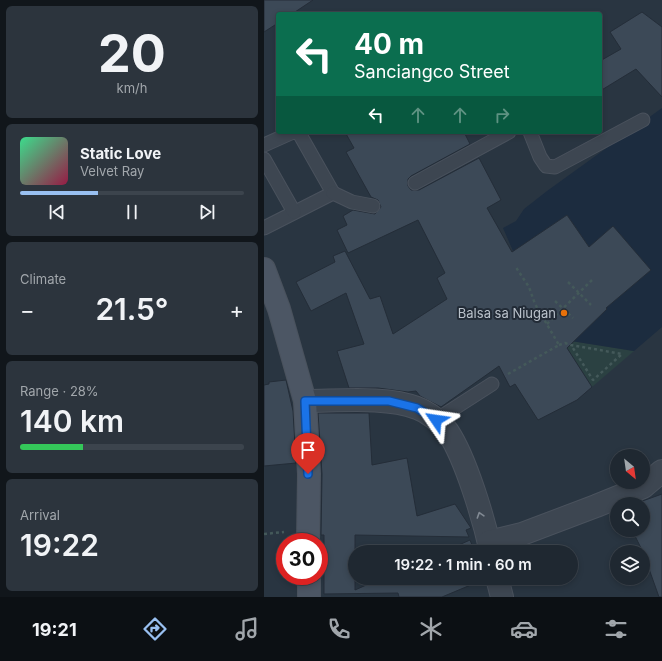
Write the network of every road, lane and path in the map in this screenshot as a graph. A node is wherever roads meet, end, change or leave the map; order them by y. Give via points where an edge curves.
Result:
1 (643, 120) dead end
2 (289, 134) edge
3 (300, 134) edge
4 (505, 134) edge
5 (531, 134) edge
6 (264, 145) edge
7 (264, 159) edge
8 (415, 183) dead end
9 (333, 193) junction
10 (373, 206) dead end
11 (294, 212) junction
12 (264, 228) edge
13 (518, 268) dead end
14 (264, 270) edge
15 (592, 280) dead end
16 (568, 282) dead end
17 (579, 293) junction
18 (555, 301) dead end
19 (591, 305) dead end
20 (563, 308) junction
21 (573, 318) dead end
22 (547, 324) junction
23 (559, 345) junction
24 (571, 345) junction
25 (492, 384) joint
26 (305, 401) junction
27 (436, 420) junction
28 (662, 471) edge
29 (308, 533) edge
30 (489, 545) edge
31 (495, 545) edge
32 (308, 585) edge
33 (499, 585) edge
34 (309, 597) edge
35 (502, 597) edge

1 - 5 lane via 556,167 546,166
2 - 6 lane
3 - 9 lane
4 - 8 lane
7 - 11 lane
9 - 10 lane via 352,202
9 - 11 lane
11 - 12 lane
13 - 22 path
14 - 26 main road via 279,309
15 - 17 path
16 - 17 path
17 - 19 path
17 - 20 path
18 - 20 path
20 - 21 path
20 - 22 path
22 - 23 path
23 - 24 path via 565,342
23 - 25 path
24 - 24 path via 615,353 622,354 593,380
25 - 27 lane
26 - 27 street via 389,401 417,408
26 - 29 main road
30 -> 27 street via 458,450 448,431
28 - 31 street via 643,487
32 - 34 main road
33 - 35 street

